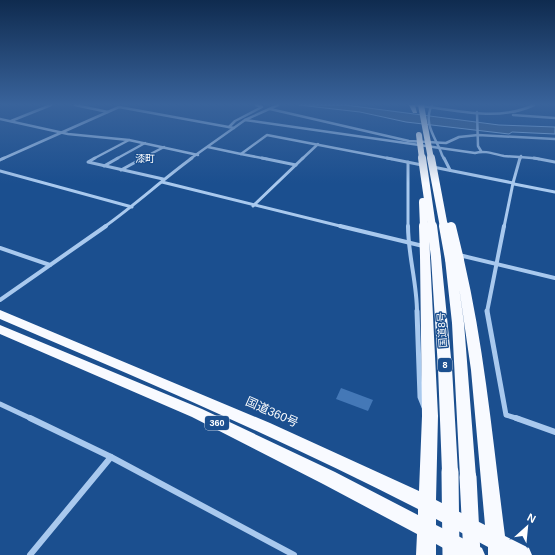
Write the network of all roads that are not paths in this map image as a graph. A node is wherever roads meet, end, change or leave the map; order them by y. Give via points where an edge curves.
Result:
1 (52, 131) edge
2 (66, 131) edge
3 (230, 131) edge
4 (321, 131) edge
5 (365, 131) edge
6 (421, 131) edge
7 (424, 131) edge
8 (432, 131) edge
9 (478, 131) edge
10 (61, 133) junction
11 (478, 134) junction
12 (555, 139) edge
13 (129, 140) junction
14 (145, 143) junction
15 (318, 144) junction
16 (164, 147) junction
17 (208, 147) junction
18 (481, 151) junction
19 (198, 154) junction
20 (241, 154) junction
21 (521, 156) junction
22 (0, 157) edge
23 (4, 158) junction
24 (0, 160) edge
25 (408, 162) junction
26 (555, 162) edge
27 (296, 165) junction
28 (104, 166) junction
29 (121, 170) junction
30 (450, 170) junction
31 (0, 171) edge
32 (162, 181) junction
33 (513, 183) junction
34 (555, 192) edge
35 (253, 206) junction
36 (132, 207) junction
37 (408, 243) junction
38 (0, 248) edge
39 (442, 256) junction
40 (497, 264) junction
41 (50, 265) junction
42 (555, 278) edge
43 (0, 300) edge
44 (0, 314) edge
45 (0, 329) edge
46 (0, 404) edge
47 (430, 424) junction
48 (555, 432) edge
49 (110, 457) junction
50 (427, 505) junction
51 (428, 530) junction
52 (497, 548) edge
53 (30, 555) edge
54 (294, 555) edge
55 (426, 555) edge
56 (451, 555) edge
57 (473, 555) edge
58 (522, 555) edge

1 - 10 street
2 - 10 street
3 - 17 street
4 - 18 street via 467,152
5 - 11 street via 409,141 446,143 459,137
6 - 39 highway, bridge via 428,191 423,200
7 - 39 highway, bridge via 438,191 450,223
8 - 30 street, bridge
9 - 11 street
10 - 13 street
10 - 23 street
11 - 12 street
11 - 18 street via 478,146
13 - 14 street
13 - 28 street via 88,162
14 - 16 street
14 - 28 street
15 - 20 street via 267,135
15 - 25 street
15 - 27 street
16 - 19 street
16 - 29 street
17 - 19 street
17 - 20 street
18 - 21 street
19 - 32 street
20 - 27 street
21 - 26 street
21 - 33 street
22 - 23 street
23 - 24 street
25 - 30 street
25 - 37 street
27 - 35 street
28 - 29 street
29 - 32 street
30 - 33 street
31 - 36 street
32 - 35 street
32 - 36 street
33 - 34 street
33 - 40 street
35 - 37 street
36 - 41 street
37 - 39 street
37 - 47 street via 417,297 420,397
38 - 41 street
39 - 40 street
39 - 47 highway via 429,349
39 - 52 highway via 465,286 481,391
39 - 56 highway, 国道8号 / 8, bridge
39 - 57 highway, 国道8号 / 8, bridge via 458,322
40 - 42 street
40 - 48 street via 487,311 506,415
41 - 43 street
44 - 50 highway, 国道360号 / 360 via 213,404
45 - 51 highway, 360 via 197,413
46 - 49 street
47 - 50 highway
49 - 53 street
49 - 54 street
50 - 51 highway
50 - 52 highway, 国道360号 / 360
51 - 55 highway
51 - 57 highway, 360
52 - 58 highway, 国道360号 / 360

